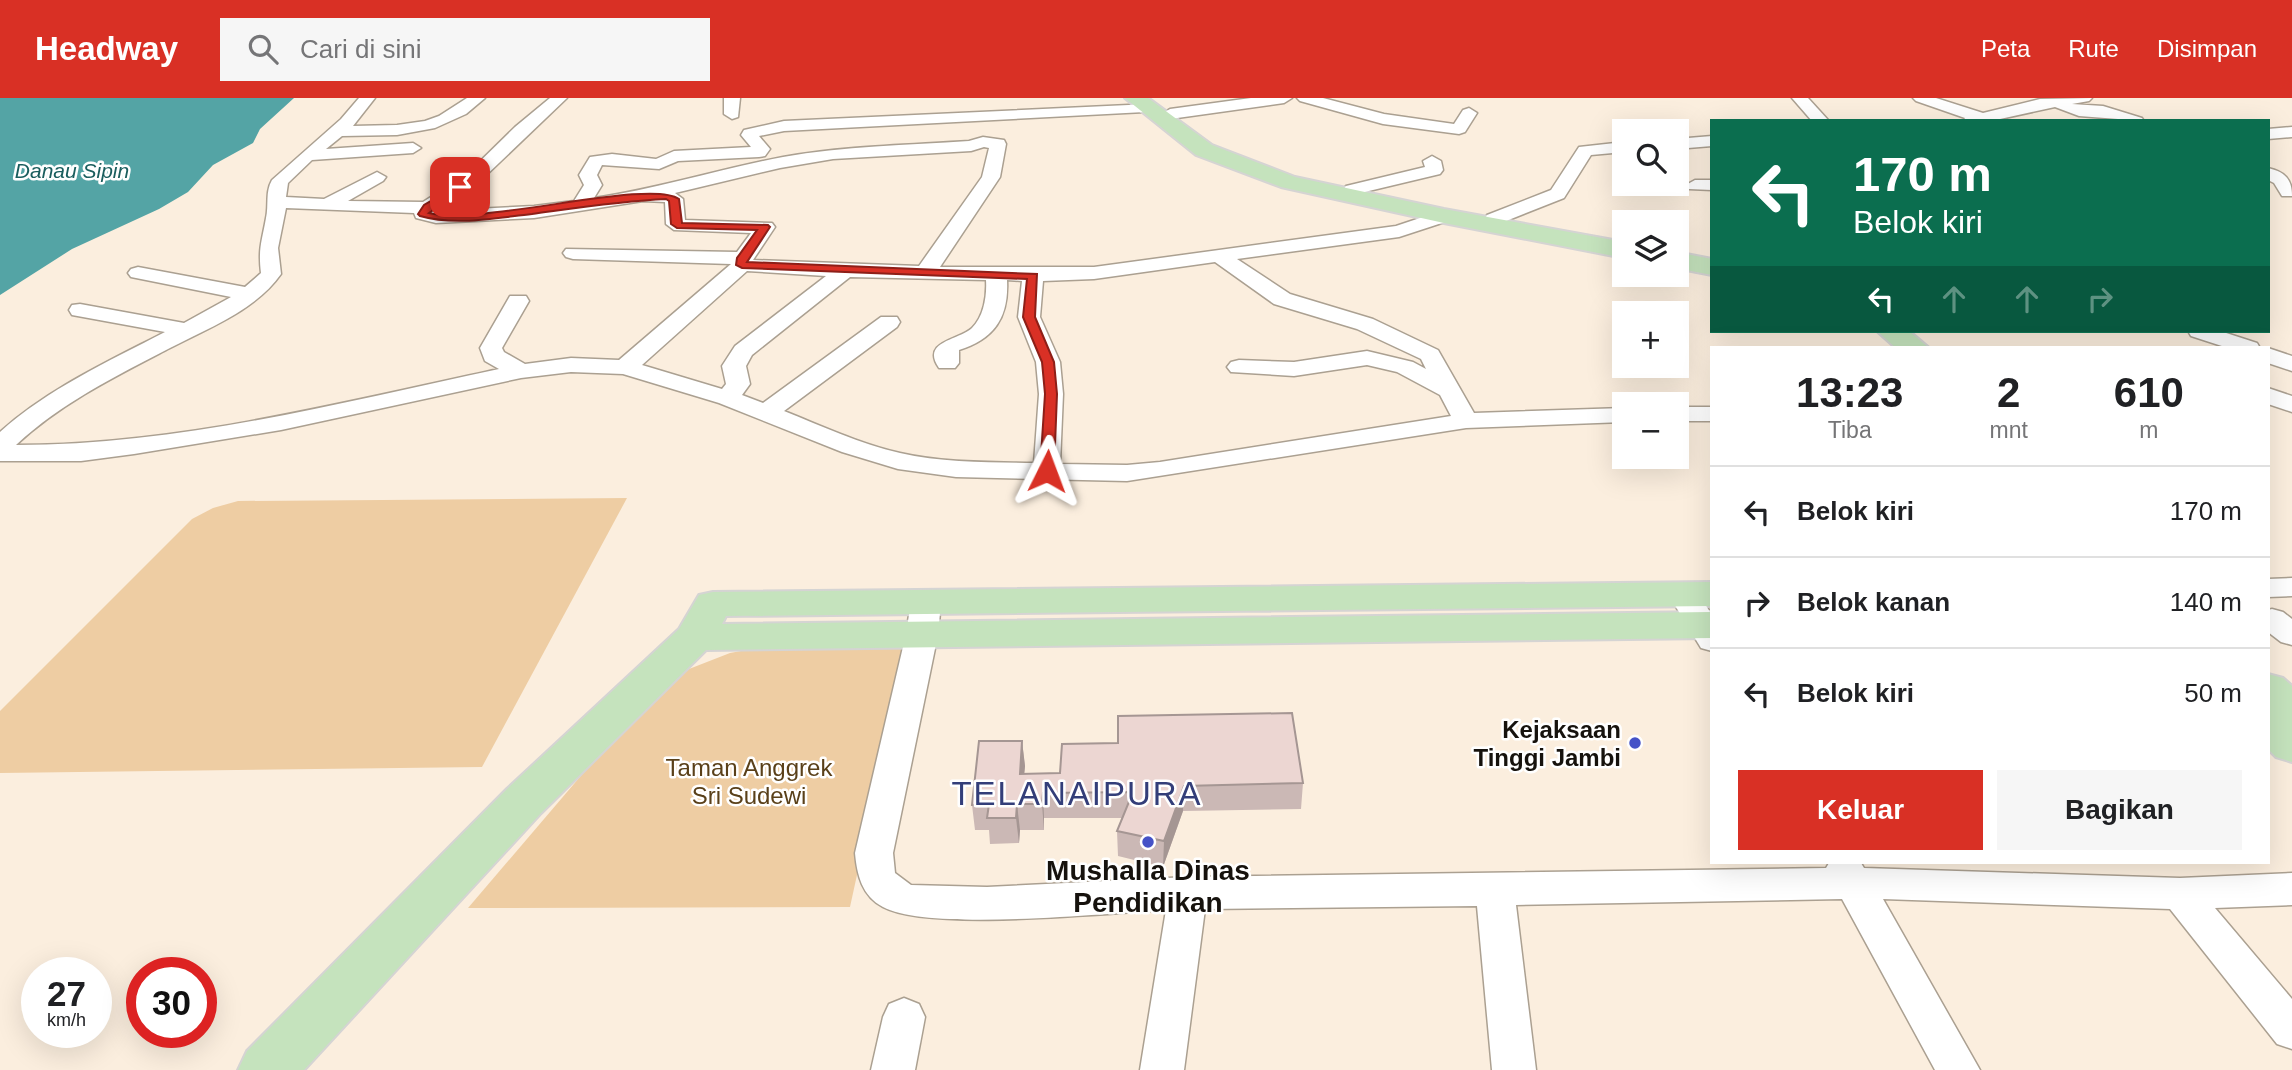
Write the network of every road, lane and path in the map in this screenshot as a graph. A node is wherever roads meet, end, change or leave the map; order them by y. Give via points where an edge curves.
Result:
1 (367, 98) edge
2 (477, 98) edge
3 (559, 98) edge
4 (1028, 98) edge
5 (1284, 98) edge
6 (1305, 98) edge
7 (1800, 98) edge
8 (1921, 98) edge
9 (2084, 98) edge
10 (2047, 100) edge
11 (1143, 101) edge
12 (990, 107) edge
13 (1469, 113) dead end
14 (1170, 114) junction
15 (1819, 119) edge
16 (1977, 119) edge
17 (2129, 119) edge
18 (1703, 123) dead end
19 (341, 131) junction
20 (2292, 132) edge
21 (2270, 134) edge
22 (1709, 141) edge
23 (983, 142) junction
24 (1689, 143) edge
25 (423, 147) dead end
26 (1612, 148) edge
27 (312, 155) junction
28 (1432, 161) dead end
29 (2270, 174) edge
30 (377, 177) dead end
31 (398, 178) dead end
32 (1352, 190) junction
33 (2288, 192) dead end
34 (633, 198) junction
35 (276, 202) junction
36 (327, 205) junction
37 (580, 206) junction
38 (356, 207) junction
39 (427, 207) junction
40 (1444, 216) junction
41 (1494, 219) junction
42 (1612, 241) edge
43 (1612, 248) edge
44 (573, 253) dead end
45 (1689, 255) edge
46 (1219, 256) junction
47 (1710, 259) edge
48 (742, 261) junction
49 (1689, 263) edge
50 (1710, 267) edge
51 (845, 271) junction
52 (138, 273) dead end
53 (925, 273) junction
54 (996, 275) junction
55 (1033, 276) junction
56 (250, 294) junction
57 (517, 301) dead end
58 (80, 310) dead end
59 (889, 322) dead end
60 (187, 330) junction
61 (1874, 333) edge
62 (1894, 333) edge
63 (2205, 333) edge
64 (1889, 346) edge
65 (1911, 346) edge
66 (2243, 346) edge
67 (2270, 356) edge
68 (947, 363) dead end
69 (2292, 365) edge
70 (625, 367) junction
71 (1239, 368) dead end
72 (521, 371) junction
73 (2270, 373) edge
74 (1452, 393) junction
75 (2270, 396) edge
76 (728, 398) junction
77 (2292, 405) edge
78 (766, 413) junction
79 (1689, 414) edge
80 (1710, 414) edge
81 (1612, 415) edge
82 (1466, 421) junction
83 (0, 446) edge
84 (0, 453) edge
85 (1047, 471) junction
86 (2292, 587) edge
87 (2270, 588) edge
88 (1704, 616) edge
89 (924, 618) junction
90 (2270, 690) edge
91 (2292, 712) edge
92 (2270, 724) edge
93 (2292, 747) edge
94 (1848, 873) edge
95 (2292, 889) edge
96 (1495, 891) junction
97 (1188, 893) junction
98 (2180, 894) junction
99 (904, 1017) dead end
100 (2292, 1030) edge
101 (267, 1070) edge
102 (893, 1070) edge
103 (1162, 1070) edge
104 (1514, 1070) edge
105 (1958, 1070) edge

1 - 19 street
2 - 19 street via 433,126
3 - 39 street via 473,178
4 - 12 street
5 - 14 street
6 - 13 street via 1443,129 1459,129
7 - 15 street
8 - 16 street
9 - 10 street
10 - 16 street
10 - 17 street via 2073,110 2103,111
11 - 12 street
11 - 14 main road
11 - 40 main road via 1204,150 1260,172
12 - 23 street
12 - 37 street via 750,133 762,149 759,152 674,156 662,163 645,164 596,161 588,175 593,185
14 - 32 main road via 1225,151
18 - 22 street
19 - 27 street
20 - 21 street
22 - 24 street
23 - 34 street via 813,156
23 - 53 street via 999,147 991,177
25 - 27 street
26 - 41 street via 1585,150 1558,194
27 - 35 street via 281,180
28 - 32 street via 1434,170
29 - 33 street via 2281,180
30 - 36 street
31 - 38 street via 386,191
32 - 41 main road
34 - 37 street
34 - 48 street via 671,197 676,224 681,226 765,227
35 - 36 street
35 - 56 street via 269,244 271,274
36 - 38 street
37 - 39 street via 471,217 428,217 423,214
38 - 39 street
40 - 43 main road
40 - 46 street via 1399,231
41 - 42 main road
44 - 48 street
45 - 47 main road
46 - 55 street via 1094,273
46 - 74 street via 1282,299 1365,324 1430,355
48 - 51 street
48 - 70 street
49 - 50 main road
51 - 53 street
51 - 76 street via 743,351 733,366 738,384
52 - 56 street
53 - 54 street
54 - 55 street
54 - 68 street via 991,315 971,340 948,347
55 - 85 street via 1029,317 1048,362 1051,394
56 - 60 street
57 - 72 street via 491,348 493,356
58 - 60 street
59 - 78 street
60 - 83 street via 76,388 20,426
61 - 64 main road
62 - 65 main road
63 - 66 street
67 - 69 street
69 - 73 street
70 - 72 street via 571,365
70 - 76 street
71 - 74 street via 1294,369 1367,358 1405,367
72 - 84 street via 295,420 134,446 81,453
74 - 82 street
75 - 77 street
76 - 78 street
78 - 85 street via 898,461
79 - 80 street
81 - 82 street
82 - 85 street via 1160,470
86 - 87 street
88 - 89 main road
89 - 97 street via 874,853 881,884 909,901 974,903
89 - 101 main road via 704,620
90 - 91 main road
92 - 93 main road
94 - 96 street
94 - 98 street
94 - 105 street
95 - 98 street
96 - 97 street
96 - 104 street
97 - 103 street
98 - 100 street
99 - 102 street

